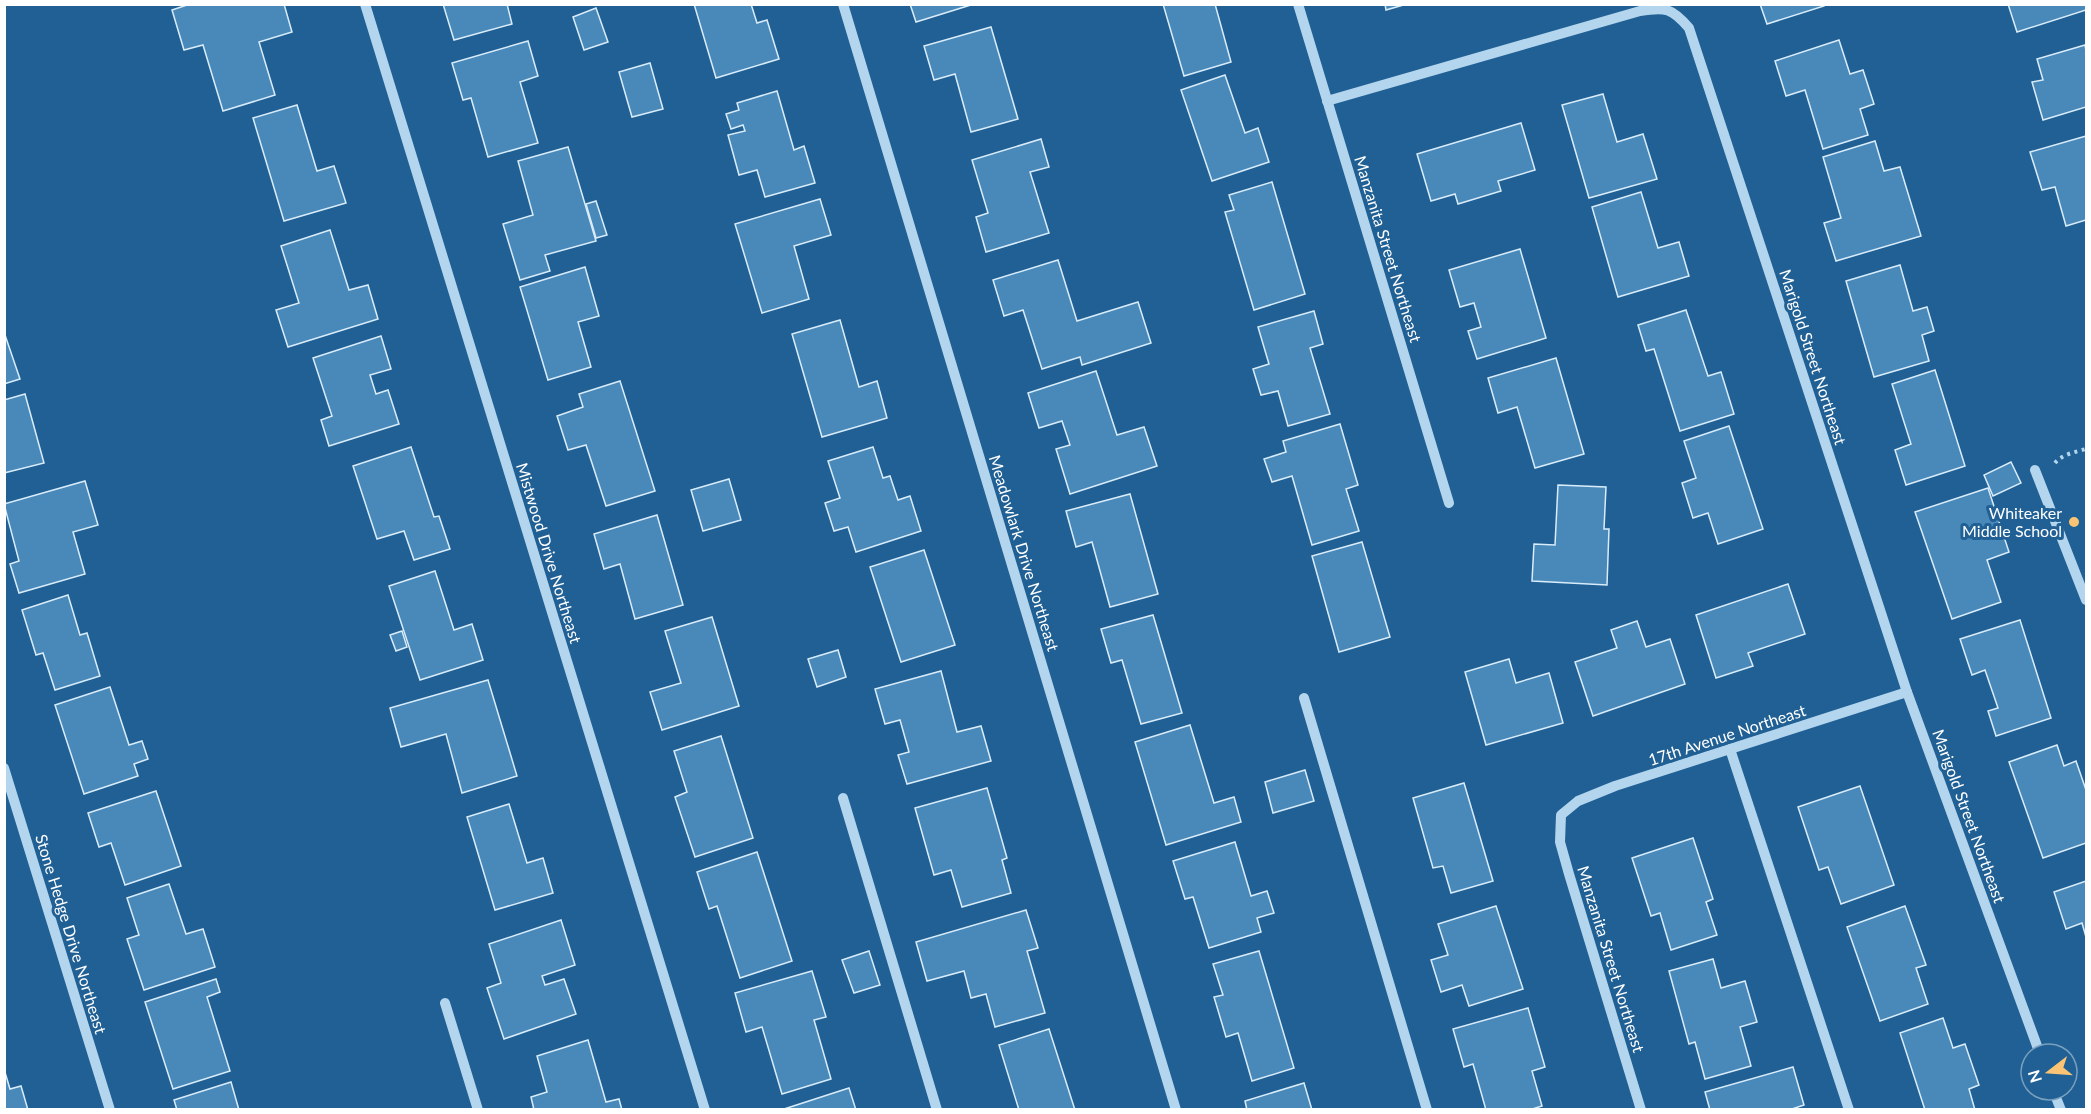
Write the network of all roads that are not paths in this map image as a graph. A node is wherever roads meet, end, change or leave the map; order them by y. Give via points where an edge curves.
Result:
1 (365, 4) edge
2 (843, 4) edge
3 (1298, 4) edge
4 (1327, 101) junction
5 (2036, 470) dead end
6 (1449, 503) dead end
7 (2086, 600) edge
8 (1907, 692) junction
9 (1304, 698) dead end
10 (1730, 749) junction
11 (4, 768) edge
12 (843, 798) dead end
13 (1561, 815) joint
14 (445, 1003) dead end
15 (2036, 1042) edge
16 (110, 1110) edge
17 (478, 1110) edge
18 (705, 1110) edge
19 (937, 1110) edge
20 (1176, 1110) edge
21 (1427, 1110) edge
22 (1641, 1110) edge
23 (1849, 1110) edge

1 - 18 street, Mistwood Drive Northeast
2 - 20 street, Meadowlark Drive Northeast
3 - 4 street, Manzanita Street Northeast
4 - 6 street, Manzanita Street Northeast
4 - 8 street, Marigold Street Northeast via 1640,11 1660,8 1677,13 1689,28 1696,47
5 - 7 street
8 - 10 street, 17th Avenue Northeast
8 - 15 street, Marigold Street Northeast
9 - 21 street
10 - 13 street, 17th Avenue Northeast via 1615,786 1578,801
10 - 23 street
11 - 16 street, Stone Hedge Drive Northeast
12 - 19 street
13 - 22 street, Manzanita Street Northeast via 1560,842
14 - 17 street

